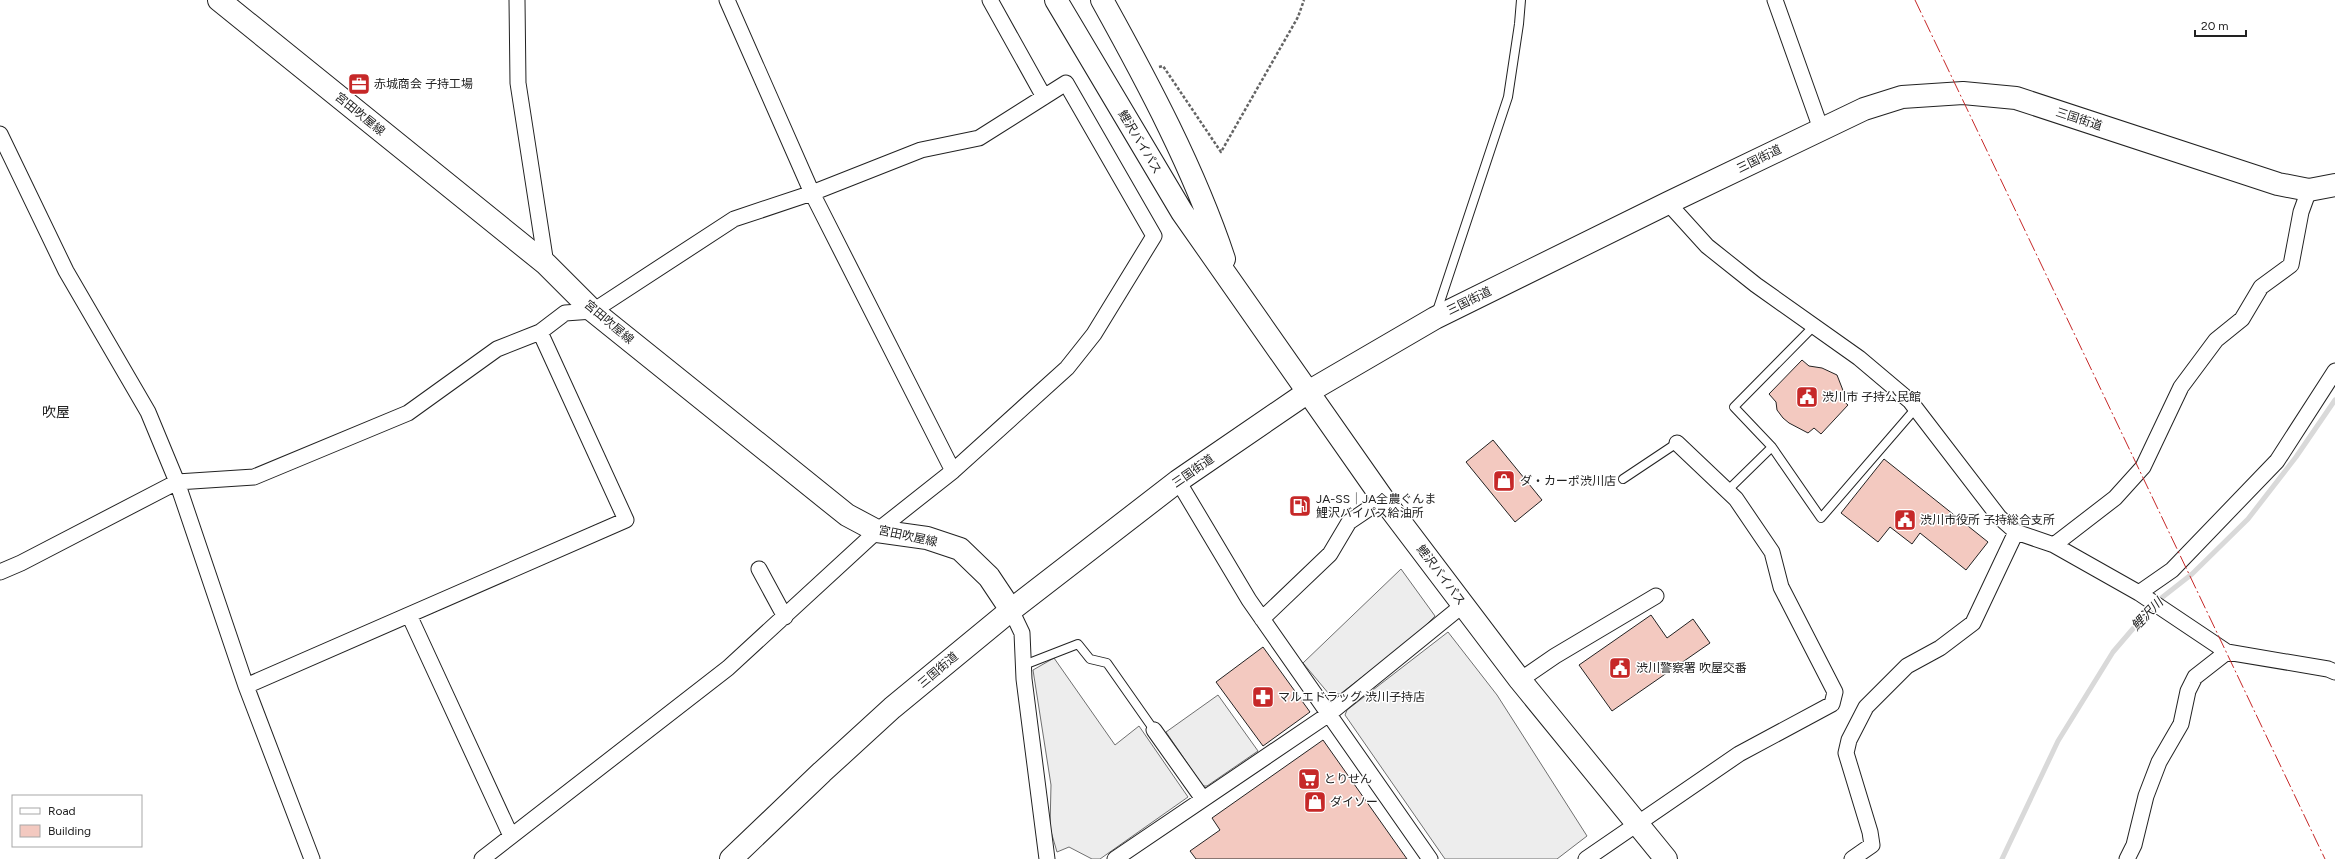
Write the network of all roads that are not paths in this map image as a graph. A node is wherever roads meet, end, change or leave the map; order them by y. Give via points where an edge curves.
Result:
1 (219, 0) edge
2 (517, 0) edge
3 (727, 0) edge
4 (990, 0) edge
5 (1056, 0) edge
6 (1102, 0) edge
7 (1520, 0) edge
8 (1775, 0) edge
9 (1044, 97) junction
10 (1821, 129) junction
11 (0, 134) edge
12 (2335, 185) edge
13 (2309, 190) junction
14 (812, 194) junction
15 (1668, 203) junction
16 (546, 264) junction
17 (1231, 279) junction
18 (593, 311) junction
19 (1434, 318) junction
20 (1814, 326) junction
21 (540, 332) junction
22 (2335, 371) edge
23 (1308, 392) junction
24 (1916, 408) junction
25 (1677, 443) joint
26 (1772, 447) junction
27 (953, 471) junction
28 (1623, 479) dead end
29 (1178, 481) junction
30 (177, 482) junction
31 (1727, 491) junction
32 (1384, 499) junction
33 (877, 531) junction
34 (2016, 532) junction
35 (2054, 545) junction
36 (759, 569) dead end
37 (0, 572) edge
38 (2142, 595) junction
39 (1656, 596) dead end
40 (1463, 604) junction
41 (1010, 610) junction
42 (409, 615) junction
43 (785, 617) junction
44 (1262, 619) junction
45 (2227, 652) junction
46 (1024, 665) junction
47 (2335, 672) edge
48 (1520, 680) junction
49 (246, 686) junction
50 (1329, 714) junction
51 (1154, 730) joint
52 (1203, 799) junction
53 (1636, 824) junction
54 (511, 836) junction
55 (312, 859) edge
56 (482, 859) edge
57 (732, 859) edge
58 (1047, 859) edge
59 (1115, 859) edge
60 (1430, 859) edge
61 (1586, 859) edge
62 (1666, 859) edge
63 (1852, 859) edge
64 (2127, 859) edge

1 - 16 main road, 宮田吹屋線
2 - 16 street via 518,83
3 - 14 street
4 - 9 street
5 - 17 main road, 鯉沢バイパス via 1182,212
6 - 17 main road, 鯉沢バイパス via 1140,70 1209,214
7 - 19 lane via 1508,97
8 - 10 street
9 - 14 street via 979,138 920,150
9 - 27 street via 1066,83 1154,236 1094,334 1067,368
10 - 13 main road, 三国街道 via 1864,109 1902,97 1963,93 2016,98 2265,180
10 - 15 main road, 三国街道
11 - 30 street via 66,271 148,412
12 - 13 main road, 三国街道
13 - 35 street via 2301,212 2291,265 2261,287 2242,319 2216,340 2181,387 2143,466 2115,498
14 - 18 street via 734,218
14 - 27 street
15 - 19 main road, 三国街道
15 - 20 street via 1707,246
16 - 18 main road, 宮田吹屋線
17 - 23 main road, 鯉沢バイパス
18 - 21 street via 565,313
18 - 33 main road, 宮田吹屋線 via 847,516
19 - 23 main road, 三国街道
20 - 24 street via 1859,358
20 - 26 lane via 1734,407
21 - 30 street via 497,349 408,413 254,477
21 - 42 street via 626,520
22 - 38 street via 2277,461 2172,570
23 - 29 main road, 三国街道
23 - 32 main road, 鯉沢バイパス
24 - 26 lane via 1821,518
24 - 34 street via 1999,517
25 - 28 lane
25 - 31 street
26 - 31 lane
27 - 33 street
29 - 41 main road, 三国街道
29 - 44 street
30 - 37 street
30 - 49 street
31 - 53 street via 1772,552 1781,587 1835,692 1832,704 1740,754
32 - 40 main road, 鯉沢バイパス
32 - 44 street via 1349,522 1330,554
33 - 41 main road, 宮田吹屋線 via 927,538 960,549 989,577
33 - 43 street
34 - 35 street
34 - 63 street via 1973,623 1940,648 1907,666 1866,706 1849,740 1846,753 1872,845
35 - 38 street
36 - 43 street
38 - 45 street
39 - 48 street via 1555,656
40 - 48 main road, 鯉沢バイパス
40 - 50 street
41 - 46 street via 1022,633
41 - 57 main road, 三国街道 via 892,708
42 - 49 street
42 - 54 street
43 - 54 street via 728,668
44 - 50 street
45 - 47 street
45 - 64 street via 2192,682 2181,724 2159,762 2146,796 2134,845
46 - 51 lane via 1078,644 1090,659 1107,663
46 - 58 street
48 - 53 main road, 鯉沢バイパス
49 - 55 street
50 - 52 street
50 - 60 street
51 - 52 street
52 - 59 street
53 - 61 street
53 - 62 main road, 鯉沢バイパス
54 - 56 street

